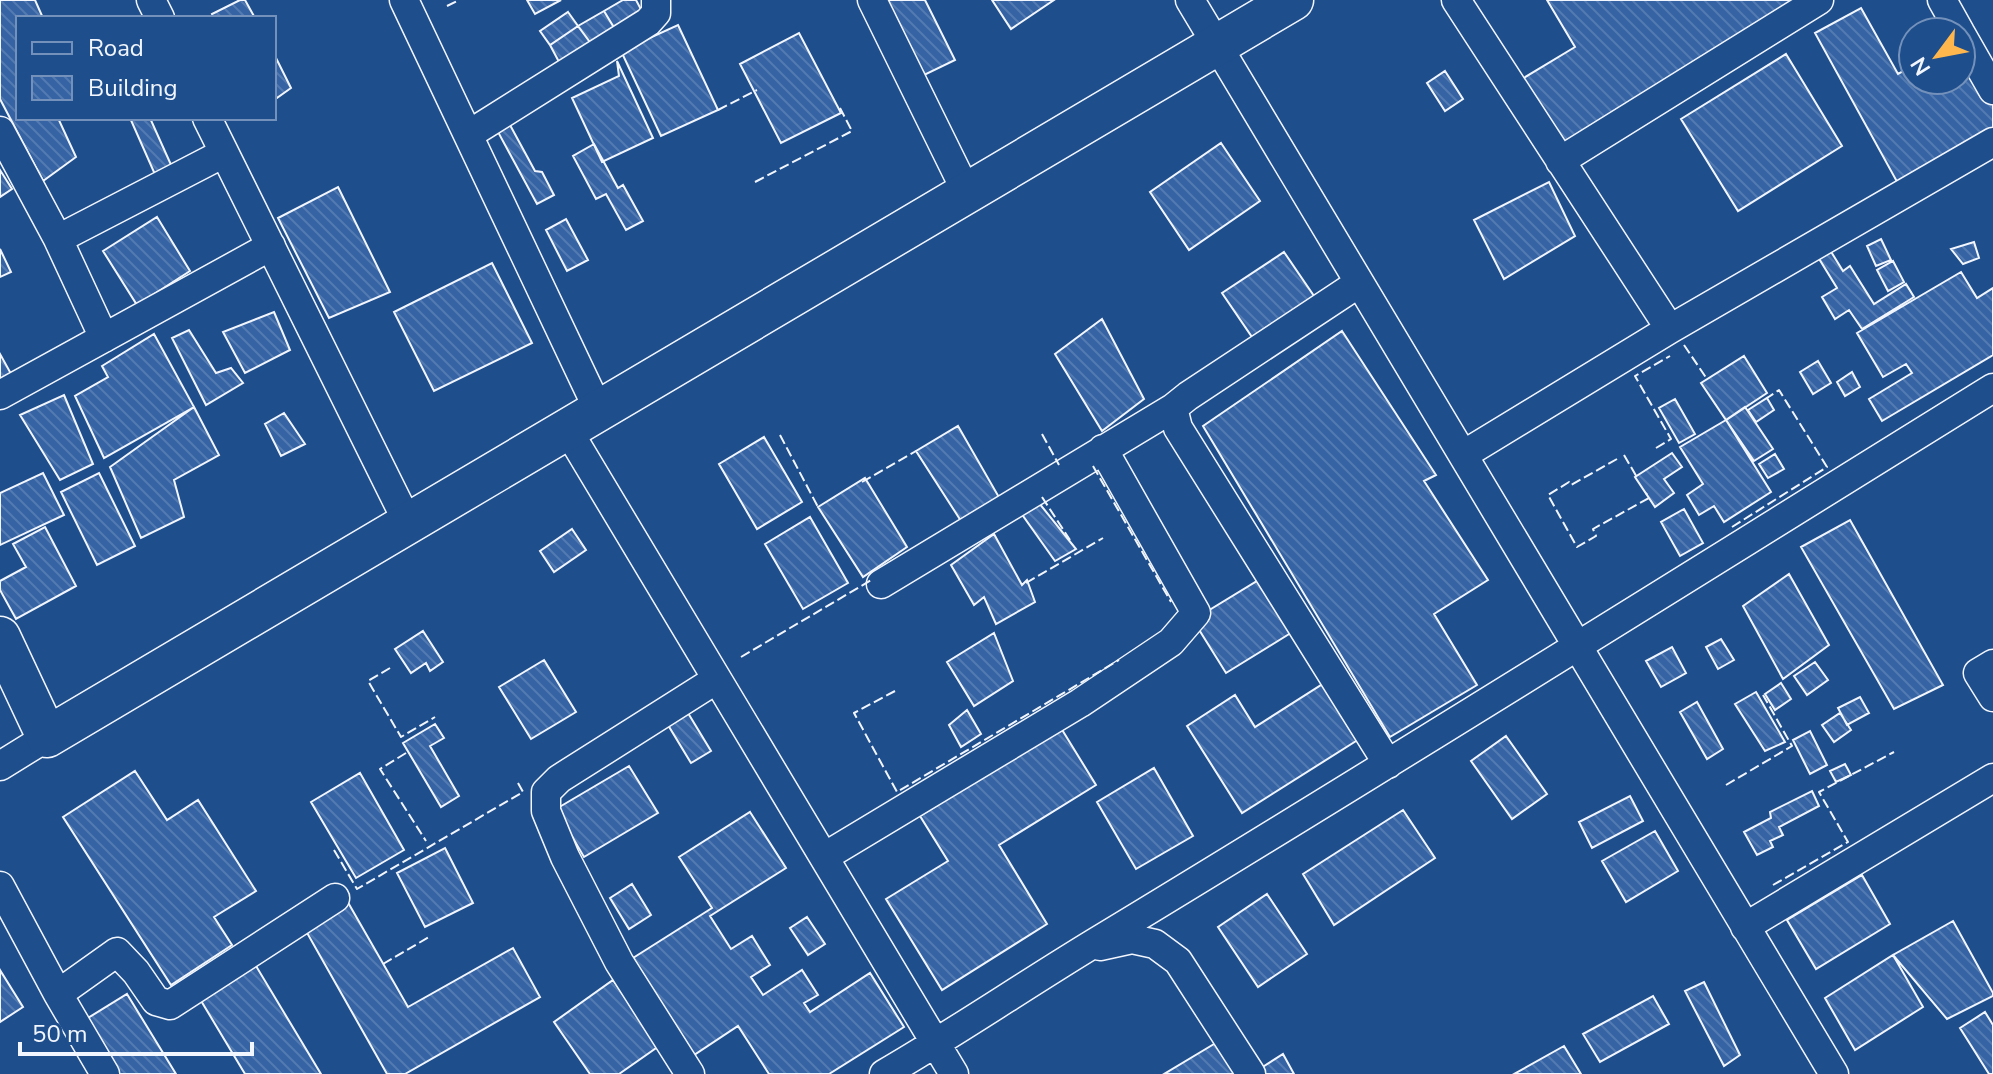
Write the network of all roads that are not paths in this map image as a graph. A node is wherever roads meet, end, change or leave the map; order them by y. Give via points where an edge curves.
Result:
1 (404, 0) edge
2 (656, 0) edge
3 (872, 0) edge
4 (1190, 0) edge
5 (1456, 0) edge
6 (1819, 0) edge
7 (1279, 5) edge
8 (1217, 45) junction
9 (1977, 62) edge
10 (1993, 90) edge
11 (208, 120) edge
12 (0, 131) edge
13 (468, 135) junction
14 (1993, 142) edge
15 (224, 153) junction
16 (1560, 161) junction
17 (967, 193) junction
18 (58, 239) junction
19 (271, 246) junction
20 (1359, 283) junction
21 (1670, 329) junction
22 (104, 338) junction
23 (1993, 388) edge
24 (0, 395) edge
25 (1173, 408) junction
26 (583, 420) junction
27 (1103, 449) junction
28 (1463, 455) junction
29 (408, 523) junction
30 (881, 584) dead end
31 (0, 637) edge
32 (1577, 646) junction
33 (1993, 664) edge
34 (717, 679) junction
35 (1993, 697) edge
36 (47, 737) junction
37 (1388, 764) junction
38 (0, 766) edge
39 (1993, 778) edge
40 (824, 857) junction
41 (0, 886) edge
42 (335, 898) dead end
43 (1745, 927) junction
44 (1083, 950) junction
45 (58, 994) junction
46 (935, 1044) junction
47 (105, 1074) edge
48 (690, 1074) edge
49 (884, 1074) edge
50 (954, 1074) edge
51 (1251, 1074) edge
52 (1834, 1074) edge

1 - 13 street
2 - 13 street via 656,13 648,22
3 - 17 street
4 - 8 street
5 - 16 street
6 - 16 street
7 - 8 street
8 - 17 street
8 - 20 street
9 - 10 street
11 - 15 street
12 - 18 street
13 - 26 street
14 - 21 street
15 - 18 street
15 - 19 street
16 - 21 street
17 - 26 street
18 - 22 street
19 - 22 street
19 - 29 street
20 - 25 street
20 - 28 street
21 - 28 street
22 - 24 street
23 - 32 street
25 - 27 street
25 - 37 street via 1178,428
26 - 29 street
26 - 34 street
27 - 30 street
27 - 40 street via 1196,613 1171,642 1080,703
28 - 32 street
29 - 36 street
31 - 36 street
32 - 37 street
32 - 43 street
33 - 35 street via 1978,673
34 - 40 street
34 - 48 street via 546,792 546,811 565,857 619,962
36 - 38 street
37 - 44 street
39 - 43 street
40 - 46 street
41 - 45 street
42 - 45 street via 170,1005 156,1001 117,952
43 - 52 street
44 - 46 street
44 - 51 street via 1132,939 1155,944 1178,961
45 - 47 street
46 - 49 street
46 - 50 street

